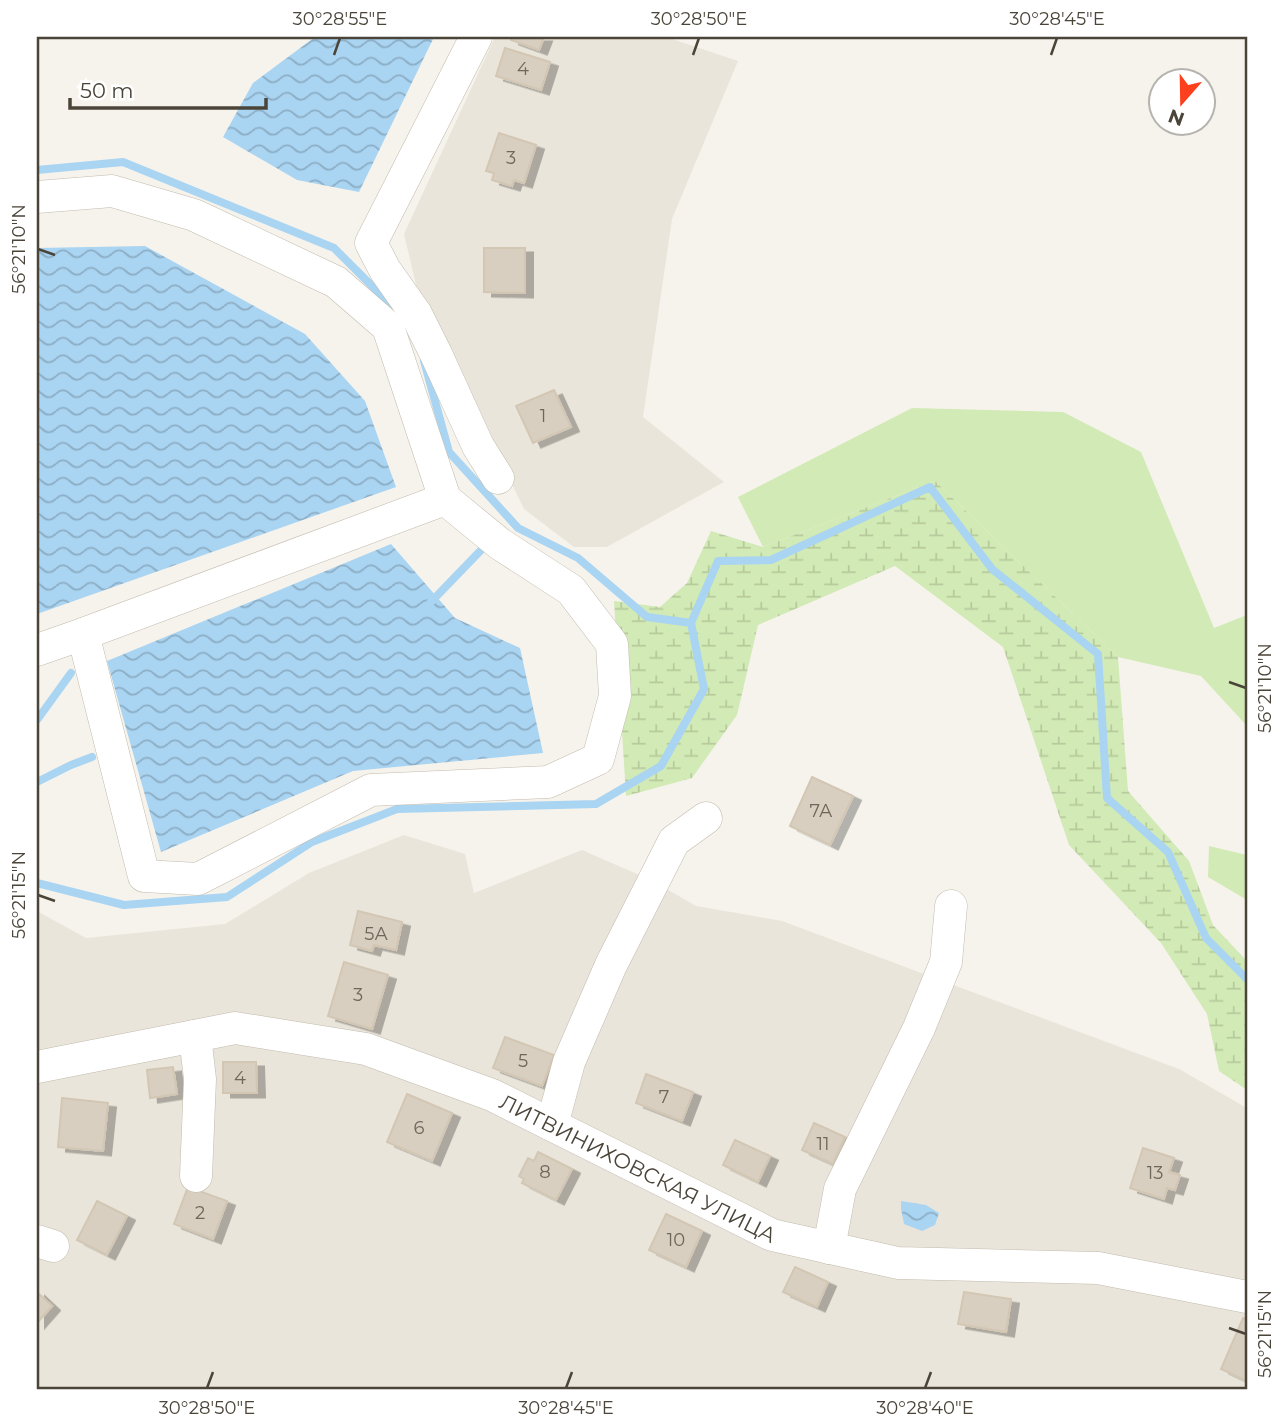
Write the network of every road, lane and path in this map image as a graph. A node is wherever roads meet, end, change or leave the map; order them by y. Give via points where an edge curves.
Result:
1 (476, 37) edge
2 (37, 197) edge
3 (498, 478) dead end
4 (445, 499) junction
5 (83, 634) junction
6 (37, 650) edge
7 (706, 818) dead end
8 (951, 906) dead end
9 (195, 1036) junction
10 (37, 1067) edge
11 (552, 1125) junction
12 (196, 1176) dead end
13 (829, 1248) junction
14 (1247, 1297) edge

1 - 3 street via 371,243 415,314
2 - 4 street via 112,191 194,215 336,282 388,327
4 - 5 street
4 - 5 street via 500,544 571,590 612,644 615,696 598,759 548,782 371,790 198,879 144,876
5 - 6 street
7 - 11 street via 674,841 611,965 569,1062
8 - 13 street via 946,962 841,1189
9 - 10 street, ЛИТВИНИХОВСКАЯ УЛИЦА
9 - 11 street, ЛИТВИНИХОВСКАЯ УЛИЦА via 235,1028 366,1049 492,1095
9 - 12 street via 200,1079
11 - 13 street, ЛИТВИНИХОВСКАЯ УЛИЦА via 772,1235
13 - 14 street, ЛИТВИНИХОВСКАЯ УЛИЦА via 898,1263 1098,1268

